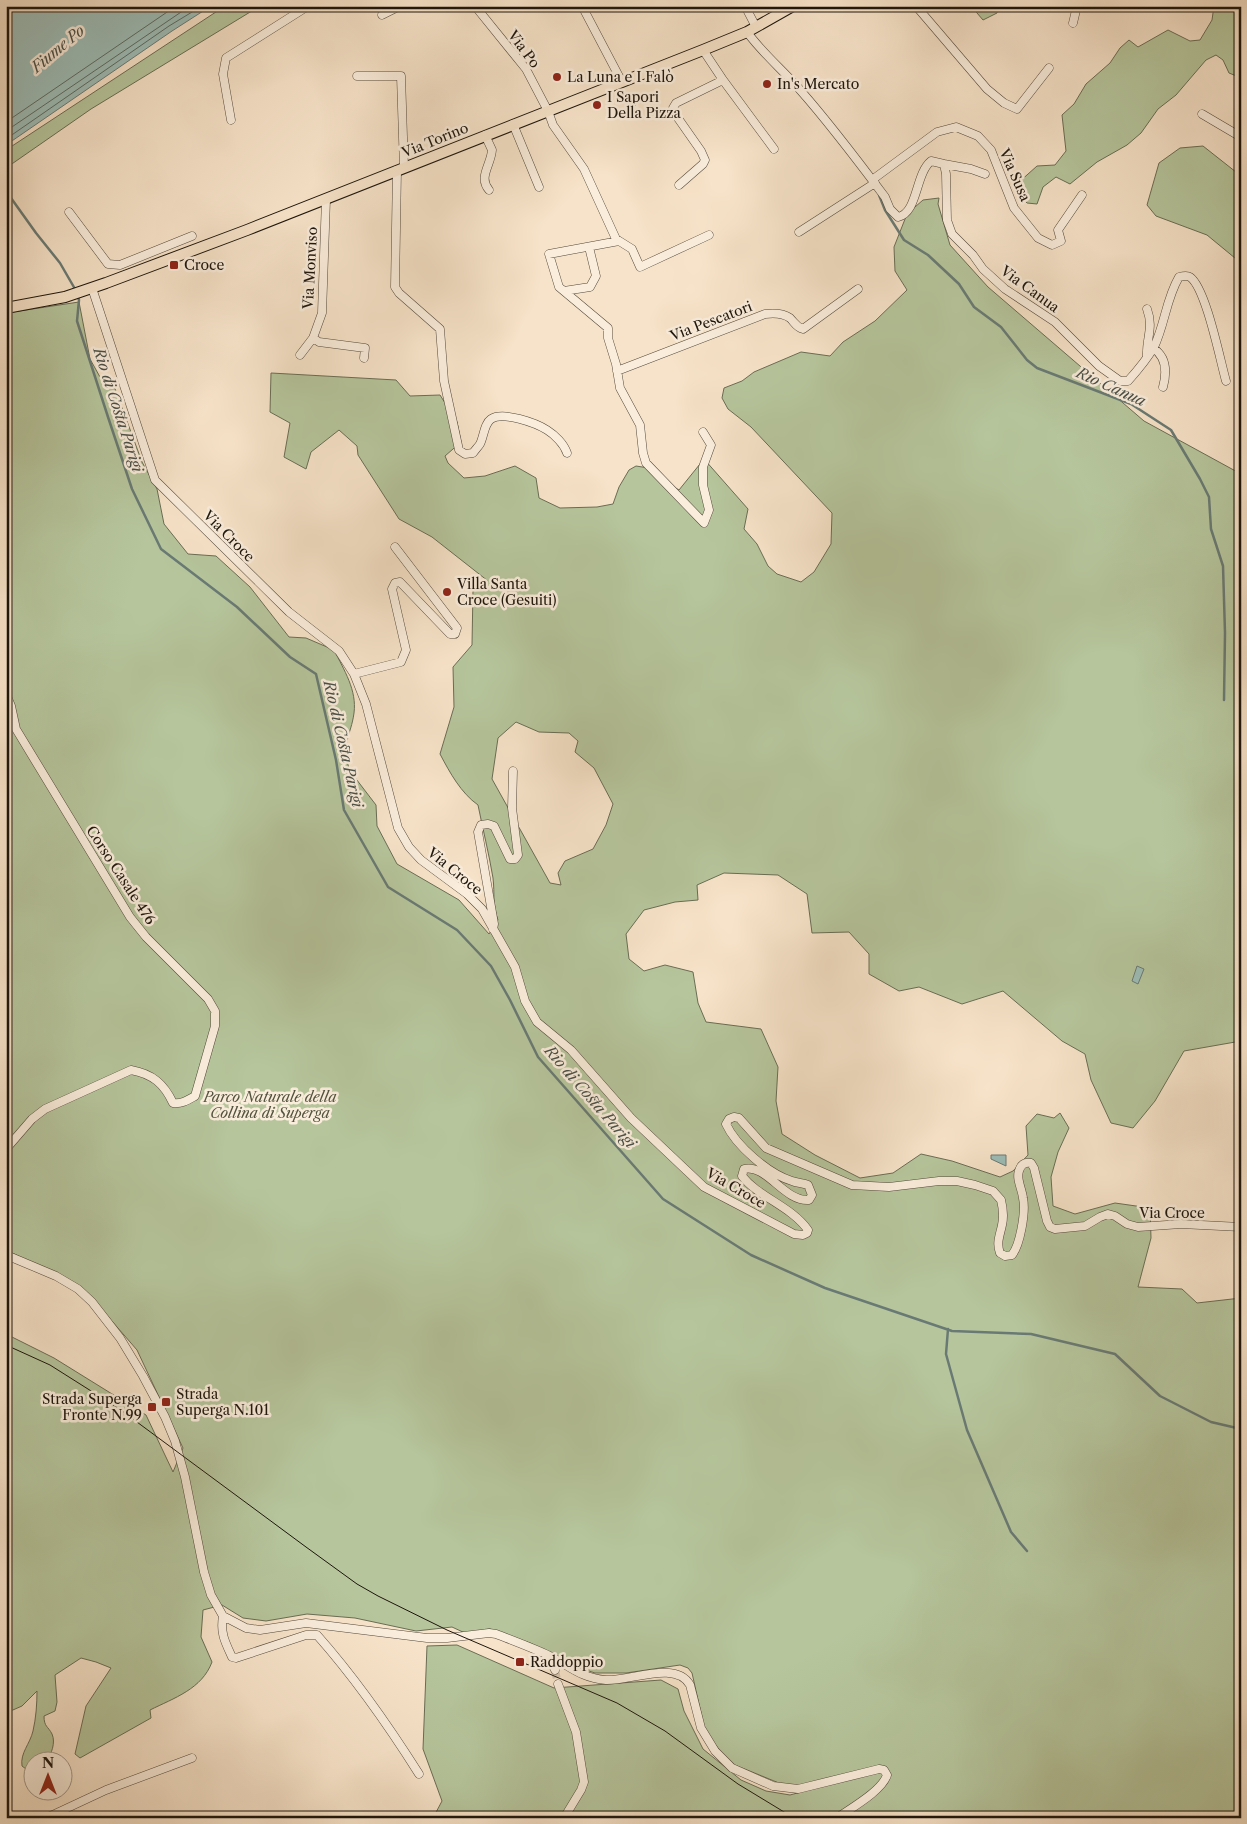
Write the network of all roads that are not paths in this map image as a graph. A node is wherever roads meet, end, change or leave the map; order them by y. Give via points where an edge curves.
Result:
1 (308, 6) edge
2 (400, 6) edge
3 (582, 6) edge
4 (745, 6) edge
5 (793, 6) edge
6 (916, 6) edge
7 (1077, 6) edge
8 (476, 7) edge
9 (382, 16) dead end
10 (1073, 23) dead end
11 (752, 29) junction
12 (703, 50) junction
13 (1049, 68) dead end
14 (357, 76) dead end
15 (723, 80) junction
16 (622, 82) junction
17 (548, 111) junction
18 (1202, 114) dead end
19 (231, 120) dead end
20 (513, 124) junction
21 (485, 135) junction
22 (1241, 137) edge
23 (774, 149) dead end
24 (944, 164) junction
25 (400, 169) junction
26 (986, 174) dead end
27 (874, 182) junction
28 (679, 185) dead end
29 (539, 187) dead end
30 (489, 190) dead end
31 (1082, 195) dead end
32 (326, 199) junction
33 (70, 212) dead end
34 (799, 232) dead end
35 (709, 235) dead end
36 (192, 236) dead end
37 (619, 241) junction
38 (589, 246) junction
39 (164, 248) junction
40 (169, 259) junction
41 (858, 289) dead end
42 (564, 291) junction
43 (83, 292) junction
44 (6, 308) edge
45 (1148, 310) dead end
46 (314, 338) junction
47 (1153, 348) junction
48 (300, 355) dead end
49 (1148, 356) junction
50 (364, 358) dead end
51 (617, 371) junction
52 (1226, 381) dead end
53 (1163, 387) dead end
54 (703, 432) dead end
55 (567, 453) dead end
56 (395, 547) dead end
57 (354, 674) junction
58 (6, 694) edge
59 (513, 771) dead end
60 (493, 929) junction
61 (6, 1149) edge
62 (1241, 1227) edge
63 (6, 1255) edge
64 (223, 1616) junction
65 (549, 1656) junction
66 (555, 1670) tunnel mouth
67 (558, 1684) tunnel mouth
68 (192, 1758) dead end
69 (419, 1774) dead end
70 (46, 1818) edge
71 (564, 1818) edge
72 (837, 1818) edge

1 - 19 street via 226,58 223,74
2 - 9 street
3 - 16 street
4 - 11 street
5 - 11 main road, Via Torino
6 - 13 street via 987,89 1004,103 1017,109
7 - 10 street
8 - 17 street, Via Po via 526,69
11 - 12 main road, Via Torino
11 - 27 street via 755,43 822,115
12 - 15 street
12 - 16 main road, Via Torino
14 - 25 street via 401,76
15 - 23 street
15 - 28 street via 676,103 673,108 705,160
16 - 17 main road, Via Torino
17 - 20 main road, Via Torino
17 - 37 street via 553,125 584,169
18 - 22 street
20 - 21 main road, Via Torino
20 - 29 street
21 - 25 main road, Via Torino
21 - 30 street via 492,150 484,174 485,186
24 - 26 street
24 - 27 street via 931,161 926,165 910,208 903,216 894,214
24 - 49 street, Via Canua via 948,227 983,269 1005,289 1054,322 1099,366 1120,381 1128,381
25 - 32 main road, Via Torino
25 - 55 street via 395,287 440,329 444,382 459,450 465,454 473,453 480,445 488,423 492,418 503,415 547,430 564,445
27 - 31 street, Via Susa via 937,132 956,127 978,136 991,150 1014,208 1038,238 1052,245 1061,241 1058,230
27 - 34 street
32 - 40 main road, Via Torino
32 - 46 street, Via Monviso via 322,313
33 - 39 street via 95,249 112,266
35 - 37 street via 640,267 632,249
36 - 39 street
37 - 38 street
38 - 42 street via 596,276 590,287
38 - 42 street via 549,254 559,287
39 - 40 street
40 - 43 main road, Via Torino
41 - 51 street, Via Pescatori via 803,329 789,317 765,314
42 - 51 street via 608,328
43 - 44 main road, Via Torino
43 - 57 street, Via Croce via 155,480 289,612 339,651
45 - 49 street via 1151,329
46 - 48 street, Via Monviso
46 - 50 street via 319,342 365,348
47 - 49 street, Via Canua
47 - 52 street, Via Canua via 1179,277 1191,278 1200,289
47 - 53 street via 1165,361
51 - 54 street via 620,388 640,425 646,463 704,523 709,510 703,467 711,445
56 - 57 street via 457,628 455,634 450,634 400,582 395,583 392,589 406,650 404,657 401,662
57 - 60 street, Via Croce via 366,704 398,828 421,860 482,909
58 - 61 street, Corso Casale 476 via 16,729 121,904 146,937 208,998 215,1011 215,1026 195,1096 180,1104 173,1103 163,1084 141,1071 131,1070 45,1110 32,1119
59 - 60 street via 512,808 518,856 510,859 494,826 481,825 478,832
60 - 62 street, Via Croce via 516,967 525,1001 538,1022 571,1050 631,1118 704,1187 794,1234 803,1235 808,1230 803,1222 748,1183 742,1176 744,1169 751,1167 757,1170 790,1195 805,1200 809,1200 812,1190 808,1184 791,1181 750,1155 726,1124 729,1119 739,1118 766,1148 852,1185 889,1187 957,1181 993,1191 1002,1200 998,1249 1005,1256 1012,1256 1015,1252 1021,1229 1024,1199 1019,1170 1026,1162 1034,1168 1047,1221 1055,1229 1085,1226 1108,1214 1138,1227 1181,1224
63 - 64 street via 78,1289 120,1338 143,1376 175,1441 204,1572 211,1595
64 - 65 street via 246,1628 260,1630 306,1623 427,1638 489,1633
64 - 69 street via 224,1640 232,1657 236,1658 306,1634 317,1635 368,1697
65 - 66 street
65 - 72 street via 590,1678 610,1680 669,1672 682,1675 690,1685 701,1728 715,1751 732,1768 773,1786 798,1789 884,1770 887,1774 885,1780
67 - 71 street via 576,1732 584,1776 581,1790
68 - 70 street via 106,1790

